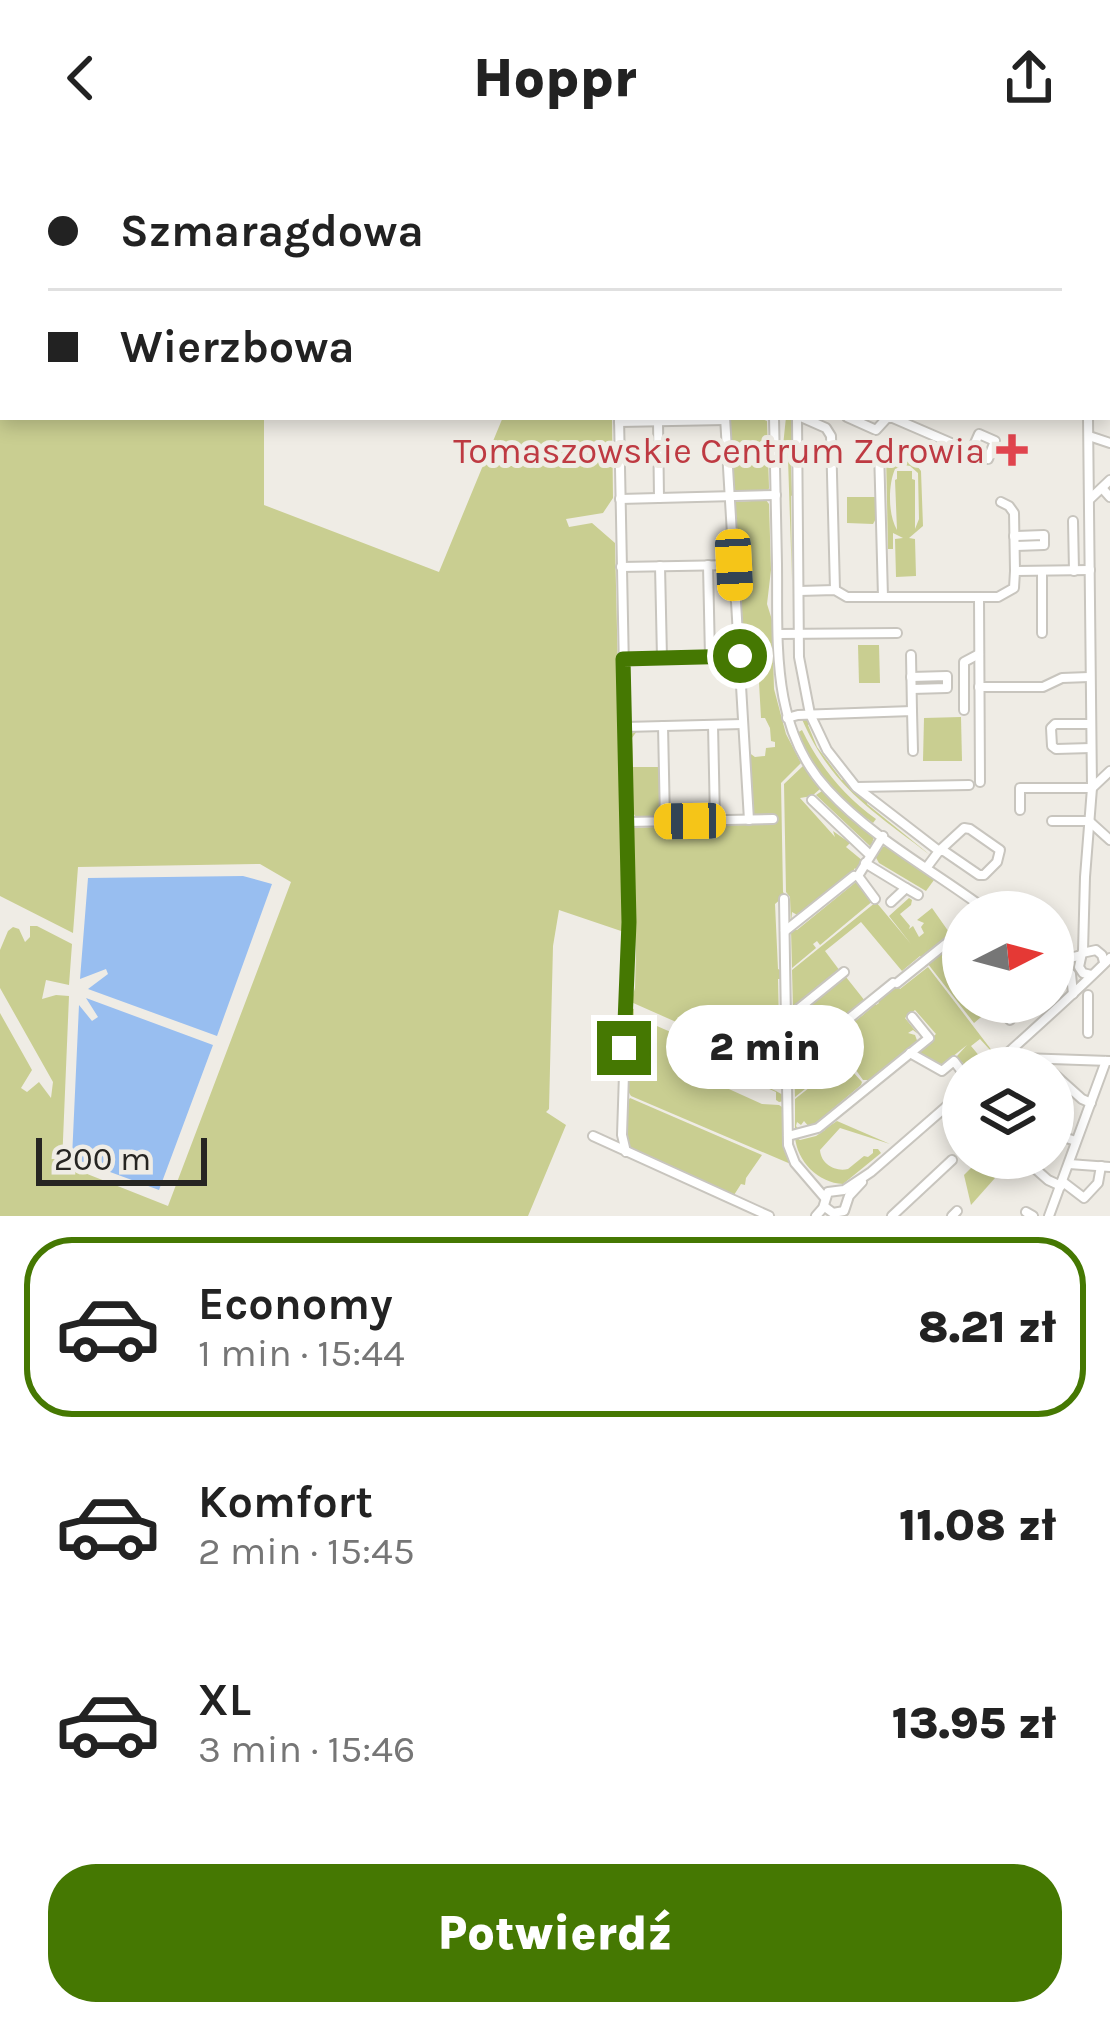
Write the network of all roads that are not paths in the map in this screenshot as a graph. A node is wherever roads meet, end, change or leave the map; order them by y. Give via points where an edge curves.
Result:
1 (619, 420) edge
2 (638, 420) edge
3 (680, 420) edge
4 (725, 420) edge
5 (774, 420) edge
6 (799, 420) edge
7 (806, 420) edge
8 (854, 420) edge
9 (885, 420) edge
10 (898, 420) edge
11 (1088, 420) edge
12 (658, 421) junction
13 (1088, 436) junction
14 (1110, 443) edge
15 (879, 449) dead end
16 (971, 452) dead end
17 (1098, 486) edge
18 (776, 495) junction
19 (730, 496) junction
20 (1110, 497) edge
21 (659, 498) junction
22 (620, 499) junction
23 (1001, 502) dead end
24 (1073, 521) dead end
25 (708, 565) junction
26 (734, 565) junction
27 (660, 566) junction
28 (621, 567) junction
29 (1090, 570) junction
30 (1015, 571) junction
31 (1074, 571) junction
32 (1042, 572) junction
33 (835, 590) junction
34 (799, 591) junction
35 (979, 597) junction
36 (883, 598) junction
37 (897, 633) dead end
38 (1042, 633) dead end
39 (778, 634) junction
40 (799, 634) junction
41 (979, 654) junction
42 (911, 655) dead end
43 (740, 656) junction
44 (710, 657) junction
45 (662, 658) junction
46 (623, 659) junction
47 (1089, 676) junction
48 (911, 677) junction
49 (979, 687) junction
50 (912, 689) junction
51 (964, 710) dead end
52 (912, 711) junction
53 (811, 714) junction
54 (787, 718) junction
55 (743, 724) junction
56 (1090, 724) junction
57 (713, 725) junction
58 (663, 726) junction
59 (625, 727) junction
60 (1091, 748) junction
61 (913, 751) dead end
62 (1110, 771) edge
63 (856, 787) junction
64 (1092, 788) junction
65 (812, 800) dead end
66 (1020, 810) dead end
67 (773, 819) dead end
68 (715, 820) junction
69 (749, 820) junction
70 (1089, 820) junction
71 (665, 821) junction
72 (1052, 821) dead end
73 (627, 822) junction
74 (883, 836) junction
75 (1110, 840) edge
76 (939, 851) junction
77 (868, 859) junction
78 (927, 867) junction
79 (854, 876) dead end
80 (906, 888) junction
81 (962, 891) edge
82 (918, 895) dead end
83 (875, 898) dead end
84 (784, 899) dead end
85 (891, 902) dead end
86 (784, 932) junction
87 (942, 946) edge
88 (1093, 958) edge
89 (844, 972) dead end
90 (1090, 975) junction
91 (1074, 987) edge
92 (1075, 993) junction
93 (1088, 995) dead end
94 (912, 1017) dead end
95 (786, 1019) junction
96 (1088, 1033) dead end
97 (1027, 1036) junction
98 (1014, 1047) edge
99 (1026, 1047) edge
100 (910, 1053) junction
101 (1074, 1060) edge
102 (1074, 1060) edge
103 (1078, 1060) junction
104 (1108, 1061) edge
105 (787, 1069) junction
106 (942, 1071) edge
107 (1074, 1092) edge
108 (1090, 1103) junction
109 (942, 1110) edge
110 (593, 1136) dead end
111 (788, 1136) junction
112 (1076, 1141) joint
113 (1074, 1148) edge
114 (626, 1152) junction
115 (1074, 1164) edge
116 (1106, 1167) edge
117 (942, 1169) edge
118 (1047, 1179) edge
119 (1064, 1179) edge
120 (1062, 1184) junction
121 (835, 1207) edge
122 (769, 1216) edge
123 (892, 1216) edge
124 (1049, 1216) edge

1 - 22 street
2 - 12 street
3 - 12 street
4 - 19 street
5 - 18 street
6 - 34 street
7 - 33 street via 831,436
8 - 9 street via 876,430
10 - 16 street
11 - 13 street
12 - 21 street
13 - 14 street
13 - 17 street
15 - 36 street
17 - 20 street
17 - 29 street
18 - 19 street
18 - 39 street
19 - 21 street
19 - 26 street
21 - 22 street
22 - 28 street
23 - 30 street via 1012,509
24 - 31 street
25 - 26 street
25 - 27 street
25 - 44 street
26 - 43 street
27 - 28 street
27 - 45 street
28 - 46 street
29 - 31 street
29 - 47 street
30 - 32 street
30 - 35 street via 1014,588
31 - 32 street
32 - 38 street
33 - 34 street
33 - 36 street
34 - 40 street
35 - 36 street
35 - 41 street
37 - 40 street
39 - 40 street
39 - 54 street
40 - 53 street
41 - 49 street
41 - 51 street via 964,662
42 - 48 street
43 - 44 street
43 - 55 street
44 - 45 street
45 - 46 street
46 - 59 street
47 - 49 street via 1043,687
47 - 56 street
48 - 50 street
48 - 50 street via 947,676 947,688
49 - 63 street via 974,784
50 - 52 street
52 - 53 street
52 - 61 street
53 - 54 street
53 - 63 street
54 - 74 street via 825,788
55 - 57 street
55 - 69 street
56 - 60 street
56 - 60 street via 1055,724 1052,746
57 - 58 street
57 - 68 street
58 - 59 street
58 - 71 street
59 - 73 street
60 - 64 street
62 - 64 street
63 - 76 street
64 - 66 street via 1020,788
64 - 70 street
65 - 77 street
67 - 69 street
68 - 69 street
68 - 71 street
70 - 72 street
70 - 75 street
70 - 88 street via 1084,900
71 - 73 street
73 - 114 street
74 - 77 street
74 - 78 street
76 - 76 street via 970,829 1001,854 979,875
76 - 78 street
77 - 80 street
77 - 83 street via 858,875
78 - 81 street
79 - 86 street
80 - 82 street
80 - 85 street
84 - 86 street
86 - 95 street
87 - 105 street
88 - 90 street
88 - 90 street via 1100,971
88 - 92 street
89 - 95 street
90 - 92 street
91 - 92 street
92 - 97 street
93 - 96 street
94 - 100 street via 929,1038
95 - 105 street
97 - 98 street
97 - 99 street
100 - 106 street
100 - 111 street via 818,1128
101 - 103 street
102 - 103 street
103 - 104 street
104 - 108 street
105 - 111 street
107 - 108 street
108 - 112 street
109 - 121 street
110 - 114 street
111 - 121 street via 791,1158
112 - 113 street
114 - 122 street
115 - 116 street
116 - 120 street via 1084,1198
117 - 123 street
118 - 120 street
119 - 120 street
120 - 124 street

